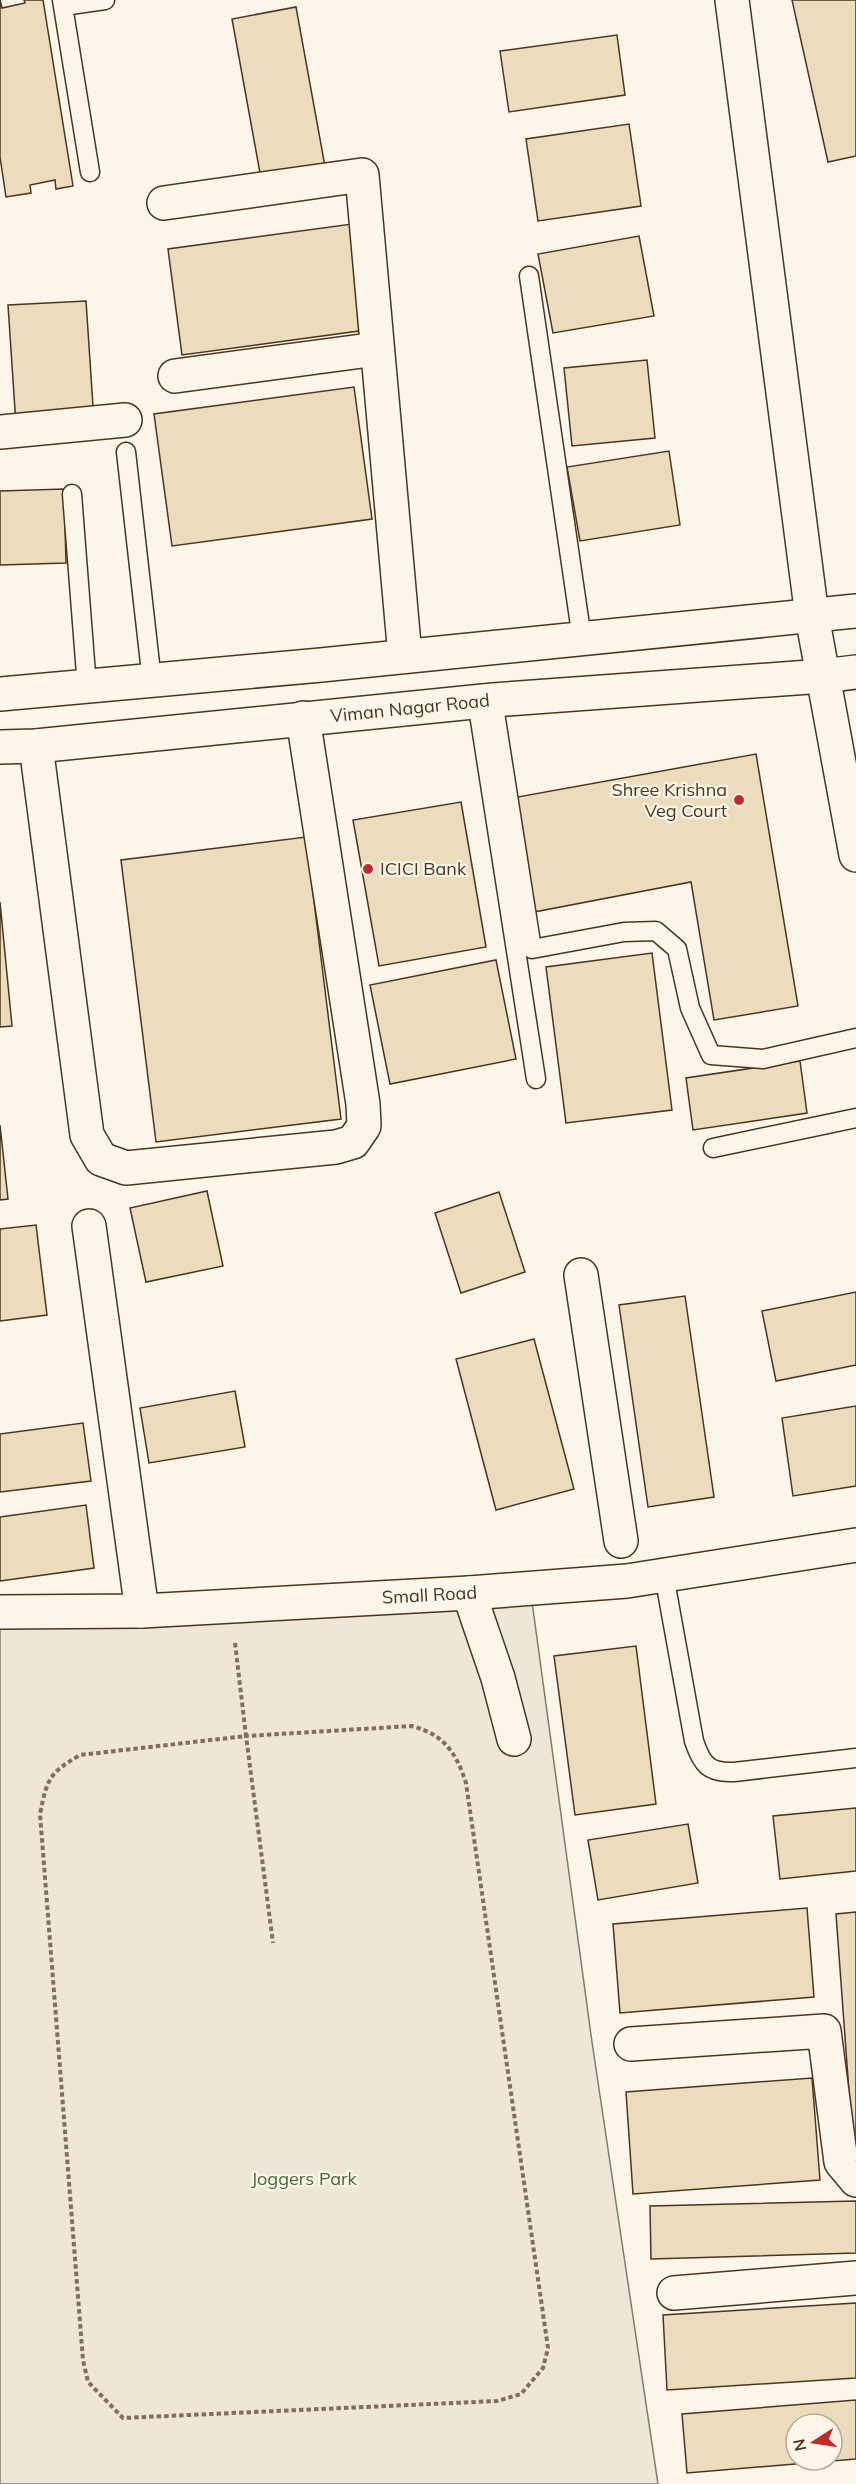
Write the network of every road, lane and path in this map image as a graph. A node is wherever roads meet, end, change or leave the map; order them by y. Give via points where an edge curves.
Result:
1 (105, 0) edge
2 (732, 0) edge
3 (62, 3) edge
4 (90, 172) dead end
5 (164, 203) dead end
6 (529, 276) dead end
7 (377, 349) junction
8 (175, 376) dead end
9 (125, 420) dead end
10 (0, 432) edge
11 (126, 452) dead end
12 (72, 494) dead end
13 (856, 610) edge
14 (812, 616) junction
15 (582, 639) junction
16 (405, 656) junction
17 (856, 672) edge
18 (823, 676) junction
19 (152, 681) junction
20 (87, 687) junction
21 (0, 694) edge
22 (485, 700) junction
23 (303, 718) junction
24 (36, 746) junction
25 (0, 747) edge
26 (856, 855) edge
27 (856, 1038) edge
28 (536, 1079) dead end
29 (856, 1118) edge
30 (713, 1148) dead end
31 (89, 1226) dead end
32 (581, 1275) dead end
33 (621, 1541) joint
34 (856, 1545) edge
35 (664, 1575) junction
36 (627, 1581) junction
37 (469, 1593) junction
38 (232, 1606) junction
39 (142, 1611) junction
40 (0, 1612) edge
41 (246, 1736) junction
42 (514, 1739) dead end
43 (856, 1758) edge
44 (273, 1943) dead end
45 (631, 2044) dead end
46 (856, 2180) edge
47 (856, 2278) edge
48 (674, 2293) dead end

1 - 3 lane
2 - 14 street
3 - 4 lane
5 - 7 street via 362,175
6 - 15 lane
7 - 8 street
7 - 16 street
9 - 10 street
11 - 19 lane
12 - 20 lane
13 - 14 street
14 - 15 street
14 - 18 street
15 - 16 street
16 - 19 street
17 - 18 street, Viman Nagar Road
18 - 22 street, Viman Nagar Road
18 - 26 street
19 - 20 street
20 - 21 street
22 - 23 street, Viman Nagar Road
22 - 27 lane via 532,949 624,932 656,931 677,949 690,1008 711,1055 763,1059
22 - 28 lane
23 - 24 street, Viman Nagar Road
23 - 24 street via 363,1104 363,1126 352,1142 336,1147 126,1168 101,1159 87,1136
24 - 25 street, Viman Nagar Road
29 - 30 lane
31 - 39 street
32 - 33 street
33 - 36 lane
34 - 35 street, Small Road
35 - 36 street, Small Road
35 - 43 lane via 694,1741 709,1768 734,1772
36 - 37 street, Small Road
37 - 38 street, Small Road
37 - 42 street
38 - 39 street, Small Road
38 - 41 path
39 - 40 street, Small Road
41 - 41 path via 80,1755 57,1768 45,1790 40,1814 83,2360 88,2382 123,2418 497,2401 521,2394 543,2368 548,2348 467,1795 459,1763 430,1731 412,1726
41 - 44 path
45 - 46 street via 824,2031 841,2162
47 - 48 street

